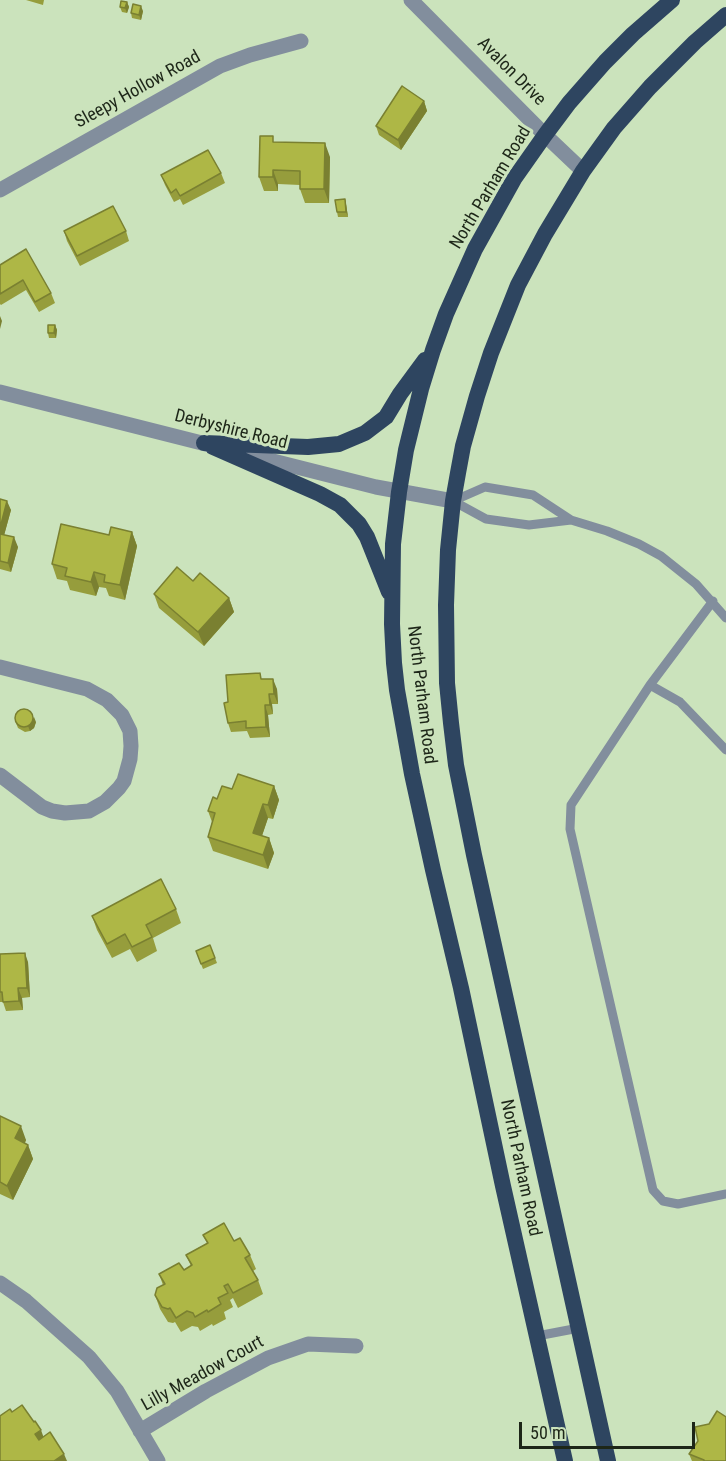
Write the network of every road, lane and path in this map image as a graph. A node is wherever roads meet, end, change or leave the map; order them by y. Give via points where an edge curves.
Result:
1 (672, 0) edge
2 (417, 2) edge
3 (726, 15) edge
4 (301, 41) dead end
5 (545, 135) junction
6 (583, 171) junction
7 (0, 190) edge
8 (433, 350) junction
9 (0, 392) edge
10 (204, 443) junction
11 (399, 492) junction
12 (453, 501) junction
13 (571, 520) junction
14 (392, 598) junction
15 (713, 601) junction
16 (726, 618) edge
17 (0, 667) edge
18 (650, 685) junction
19 (726, 750) edge
20 (0, 775) edge
21 (726, 1194) edge
22 (0, 1283) edge
23 (579, 1328) junction
24 (537, 1336) junction
25 (356, 1346) dead end
26 (140, 1431) junction
27 (158, 1461) edge
28 (565, 1461) edge
29 (608, 1461) edge

1 - 5 highway, North Parham Road via 605,62
2 - 5 street, Avalon Drive
3 - 6 highway, North Parham Road via 650,87
4 - 7 street, Sleepy Hollow Road via 220,66
5 - 6 street, Avalon Drive
5 - 8 highway, North Parham Road via 514,179 475,249
6 - 12 highway, North Parham Road via 518,285 491,352
8 - 10 highway via 386,417 352,440 326,447
8 - 11 highway, North Parham Road
9 - 10 street, Derbyshire Road
10 - 11 street, Derbyshire Road
10 - 14 highway via 340,505 367,537
11 - 12 street, Derbyshire Road
11 - 14 highway, North Parham Road
12 - 13 lane via 486,519 529,525
12 - 13 lane via 485,487 533,495
12 - 23 highway, North Parham Road via 446,642 456,765
13 - 15 lane via 607,531 661,556
14 - 24 highway, North Parham Road via 397,690 412,774
15 - 16 lane
15 - 18 lane
17 - 20 street via 87,689 107,700 122,715 130,731 131,746 124,781 105,802 89,811 65,813 42,807
18 - 19 lane via 680,702
18 - 21 lane via 571,805 570,829 653,1190 663,1201 678,1204
22 - 26 street via 89,1357 117,1391
23 - 24 lane
23 - 29 highway, North Parham Road
24 - 28 highway, North Parham Road
25 - 26 street, Lilly Meadow Court via 308,1344 268,1358
26 - 27 street

